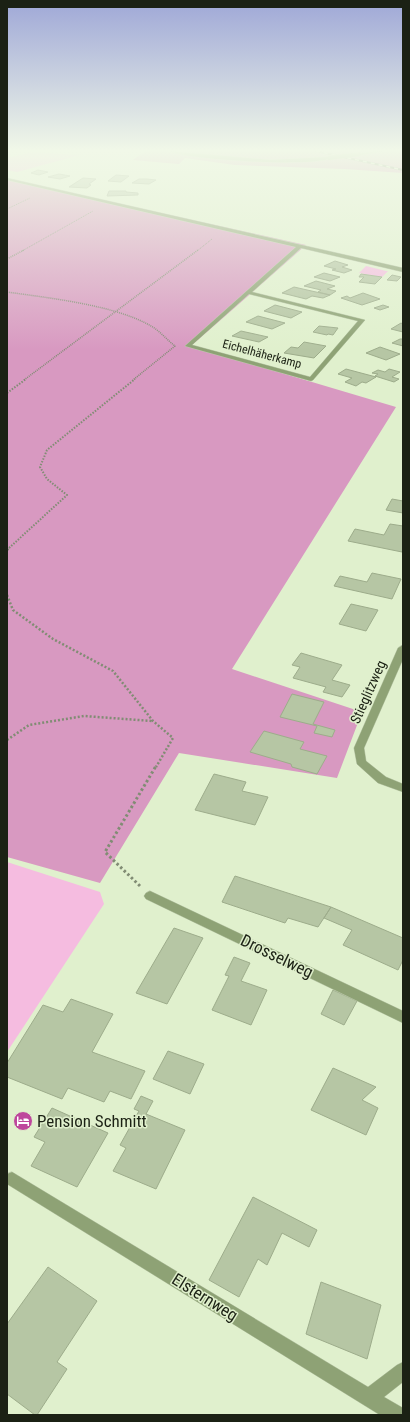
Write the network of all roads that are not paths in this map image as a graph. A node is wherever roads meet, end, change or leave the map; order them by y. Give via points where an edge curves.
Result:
1 (176, 217) edge
2 (300, 246) junction
3 (403, 270) edge
4 (247, 292) junction
5 (403, 648) edge
6 (403, 788) edge
7 (150, 896) road end
8 (403, 1017) edge
9 (12, 1179) dead end
10 (403, 1371) edge
11 (369, 1398) junction
12 (397, 1415) edge

1 - 2 street
2 - 3 street
2 - 4 street, Eichelhäherkamp
4 - 4 street, Eichelhäherkamp via 188,346 311,379 362,320
5 - 6 street, Stieglitzweg via 359,748 361,762 382,780
7 - 8 street, Drosselweg
9 - 11 street, Elsternweg
10 - 11 street
11 - 12 street, Elsternweg

